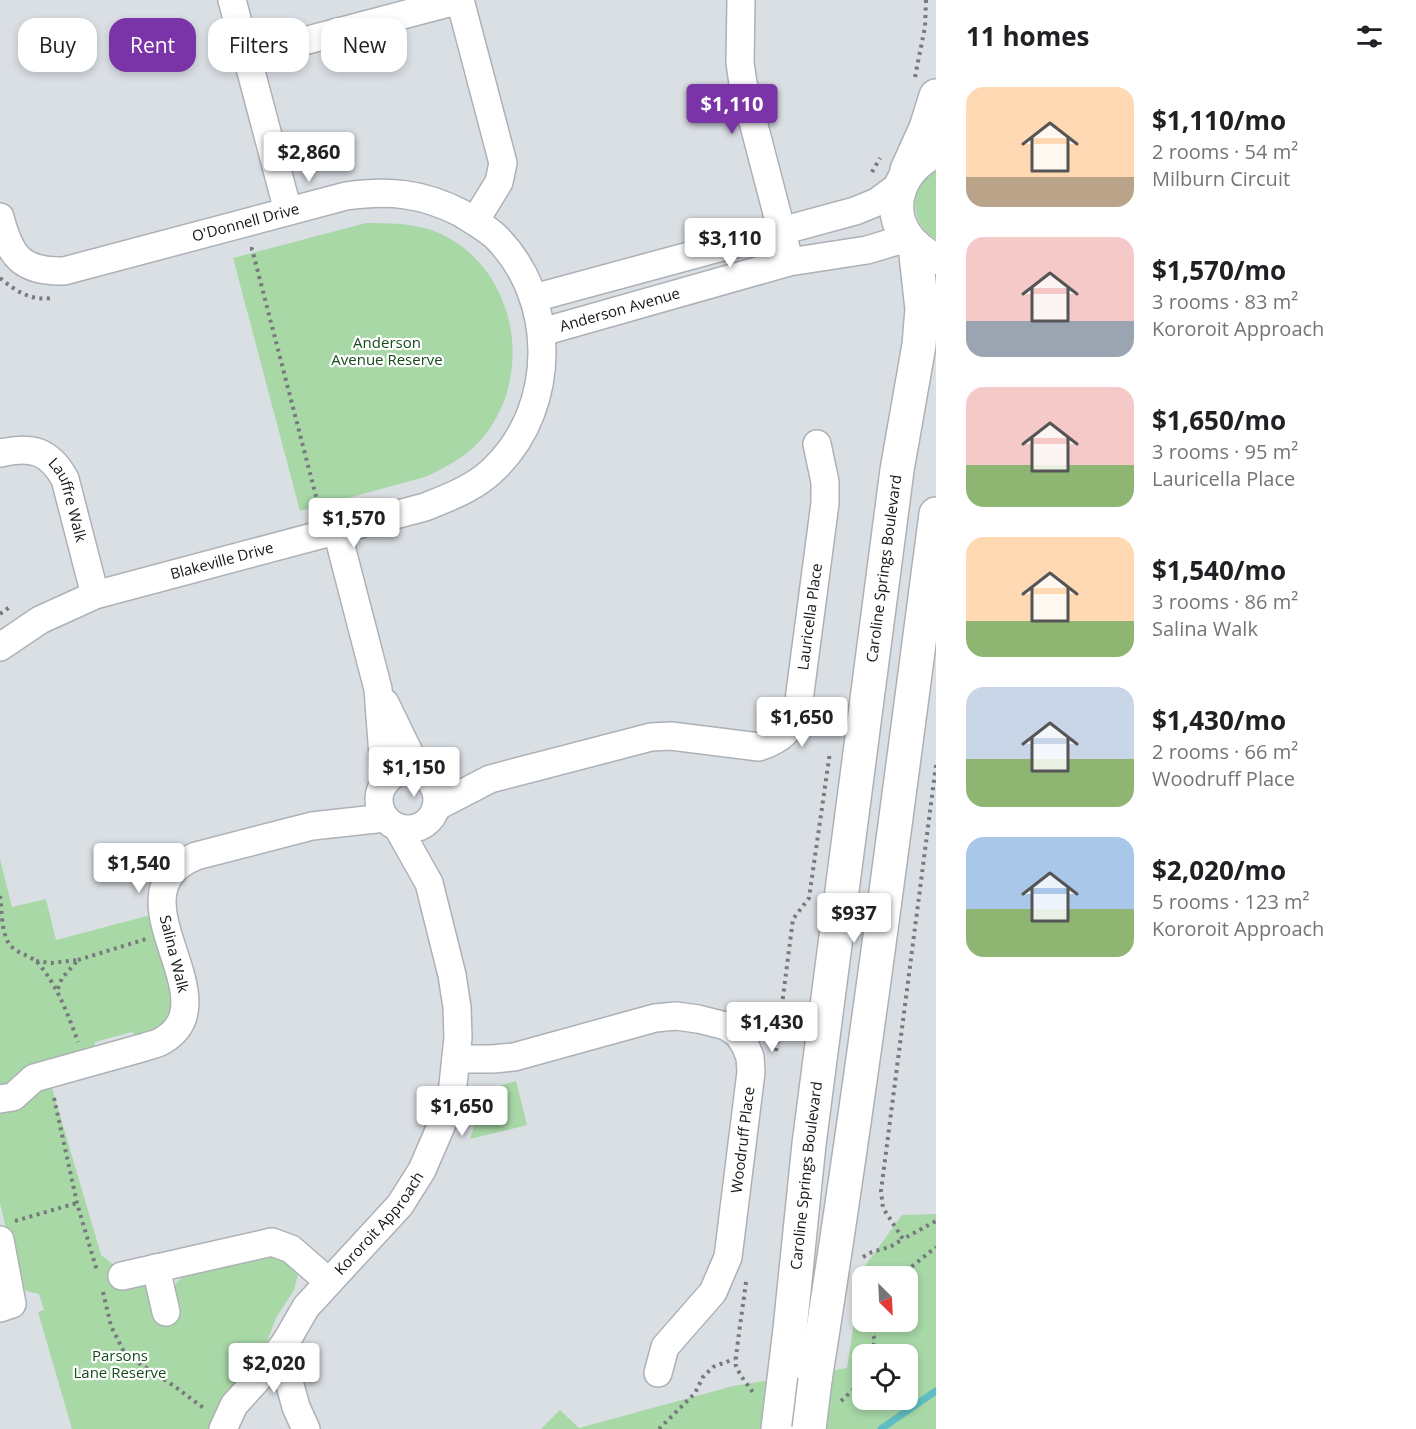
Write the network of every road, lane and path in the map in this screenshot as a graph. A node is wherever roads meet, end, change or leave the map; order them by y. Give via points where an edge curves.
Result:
1 (232, 0) edge
2 (460, 0) edge
3 (741, 0) edge
4 (926, 0) edge
5 (237, 18) edge
6 (309, 40) edge
7 (251, 72) edge
8 (925, 88) edge
9 (936, 151) edge
10 (896, 170) junction
11 (867, 179) dead end
12 (288, 211) junction
13 (0, 217) edge
14 (475, 221) junction
15 (782, 231) junction
16 (919, 248) edge
17 (240, 252) dead end
18 (789, 262) junction
19 (0, 278) edge
20 (63, 297) dead end
21 (538, 315) junction
22 (817, 444) dead end
23 (0, 453) edge
24 (308, 511) dead end
25 (936, 514) edge
26 (337, 531) junction
27 (95, 595) junction
28 (14, 605) dead end
29 (0, 614) edge
30 (0, 647) edge
31 (378, 689) junction
32 (831, 744) dead end
33 (936, 765) edge
34 (429, 795) junction
35 (387, 806) junction
36 (429, 883) junction
37 (0, 896) edge
38 (167, 932) junction
39 (78, 960) junction
40 (36, 961) junction
41 (57, 992) junction
42 (456, 1059) junction
43 (774, 1061) dead end
44 (86, 1064) junction
45 (0, 1099) edge
46 (77, 1203) dead end
47 (936, 1221) edge
48 (3, 1232) edge
49 (936, 1247) edge
50 (912, 1266) edge
51 (156, 1268) junction
52 (747, 1273) dead end
53 (122, 1276) dead end
54 (329, 1282) junction
55 (6, 1306) edge
56 (166, 1312) dead end
57 (287, 1340) junction
58 (734, 1359) junction
59 (658, 1373) dead end
60 (290, 1378) junction
61 (254, 1383) junction
62 (772, 1411) edge
63 (223, 1429) edge
64 (306, 1429) edge
65 (659, 1429) edge
66 (809, 1429) edge

1 - 5 street
2 - 6 street
2 - 14 street via 503,171
3 - 15 street via 743,83
4 - 8 path
7 - 12 street
8 - 10 main road via 926,128
9 - 10 main road
10 - 11 path
10 - 15 street via 877,202
10 - 16 main road, Caroline Springs Boulevard via 897,212
12 - 13 street, O'Donnell Drive via 63,271 24,264 16,255
12 - 14 street, O'Donnell Drive via 346,196 401,193 447,206
14 - 21 street, O'Donnell Drive via 495,236 515,261 526,278
15 - 18 street
15 - 21 street
16 - 18 street, Anderson Avenue via 867,250
16 - 62 main road, Caroline Springs Boulevard via 919,345 897,470
17 - 24 path via 252,249 261,283 319,508
18 - 21 street, Anderson Avenue
19 - 20 path via 34,298
21 - 26 street, Blakeville Drive via 542,362 538,390 528,420 496,468 451,497
22 - 34 street, Lauricella Place via 825,503 798,708 793,724 783,736 759,747 651,737
23 - 27 street, Lauffre Walk via 30,449 50,458 59,469 65,478
25 - 66 main road, bridge via 868,1030
26 - 27 street, Blakeville Drive
26 - 31 street, Kororoit Approach
27 - 30 street, Blakeville Drive via 40,620
28 - 29 path
31 - 34 street, Kororoit Approach
31 - 35 street, Kororoit Approach
32 - 43 path via 808,898 793,919
33 - 47 path via 881,1191 883,1208 903,1239
34 - 35 street via 400,773
34 - 35 street via 416,828
34 - 36 street, Kororoit Approach
35 - 36 street, Kororoit Approach
35 - 38 street, Salina Walk via 182,862 171,871 161,896
36 - 42 street, Kororoit Approach via 457,1007
37 - 40 path via 8,943
38 - 39 path
38 - 44 street, Salina Walk via 184,989 181,1021 162,1041
39 - 40 path
39 - 41 path via 62,978
40 - 41 path
41 - 44 path
42 - 54 street, Kororoit Approach via 451,1103 422,1170 400,1205
42 - 59 street, Woodruff Place via 514,1057 655,1018 676,1016 707,1020 738,1034 750,1057 750,1091 728,1257 713,1292 665,1347
44 - 45 street, Salina Walk via 34,1078 13,1097
46 - 48 path
48 - 55 street
49 - 50 path
51 - 53 street
51 - 54 street via 272,1242 291,1249
51 - 56 street
52 - 58 path
54 - 57 street, Kororoit Approach via 306,1307
57 - 60 street
57 - 61 street, Kororoit Approach
58 - 62 path via 735,1366
58 - 65 path via 713,1367 695,1393
60 - 61 street
60 - 64 street
61 - 63 street, Kororoit Approach via 234,1405

